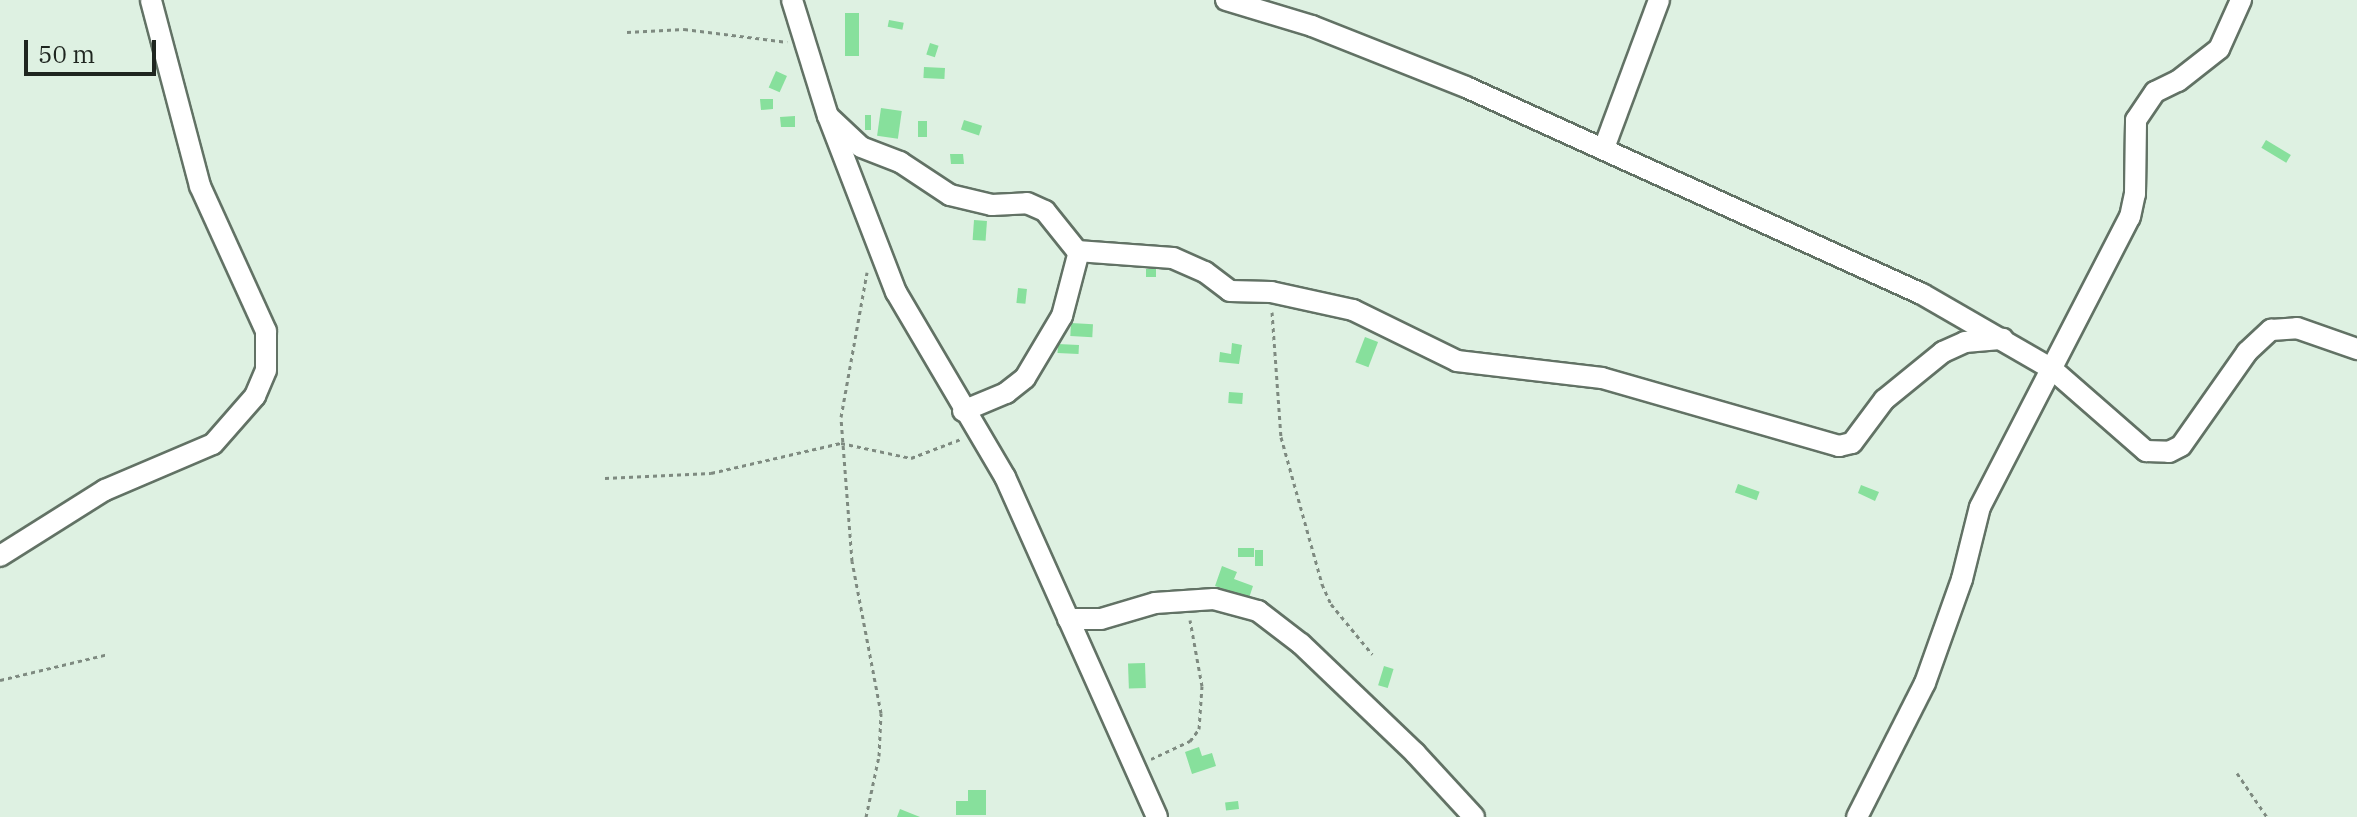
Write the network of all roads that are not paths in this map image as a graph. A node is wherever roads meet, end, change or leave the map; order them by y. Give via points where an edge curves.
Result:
1 (151, 0) edge
2 (792, 0) edge
3 (1226, 0) edge
4 (1659, 0) edge
5 (2241, 0) edge
6 (828, 116) junction
7 (1604, 148) junction
8 (1079, 251) junction
9 (1964, 315) junction
10 (2005, 339) junction
11 (1965, 342) junction
12 (2357, 349) edge
13 (2052, 369) junction
14 (963, 411) junction
15 (0, 556) edge
16 (1068, 619) junction
17 (1157, 817) edge
18 (1474, 817) edge
19 (1857, 817) edge

1 - 15 street via 200,186 266,331 266,370 255,396 213,444 105,490
2 - 6 street
3 - 7 street via 1326,32
4 - 7 street
5 - 13 street via 2219,49 2155,92 2140,112 2130,217
6 - 8 street via 861,147 900,162 950,195 992,205 1027,203 1045,211
6 - 14 street via 896,292
7 - 9 street
8 - 11 street via 1173,258 1230,291 1271,292 1353,310 1457,361 1602,378 1839,446 1852,443 1884,400 1914,372
8 - 14 street via 1062,316 1025,378 1006,393
9 - 10 street
9 - 11 street
10 - 11 street
10 - 13 street
12 - 13 street via 2297,328 2271,330 2247,352 2181,446 2156,453 2146,451
13 - 19 street via 1980,507 1962,579 1925,683
14 - 16 street via 977,428
16 - 17 street
16 - 18 street via 1101,619 1155,603 1226,601 1275,624 1415,753

